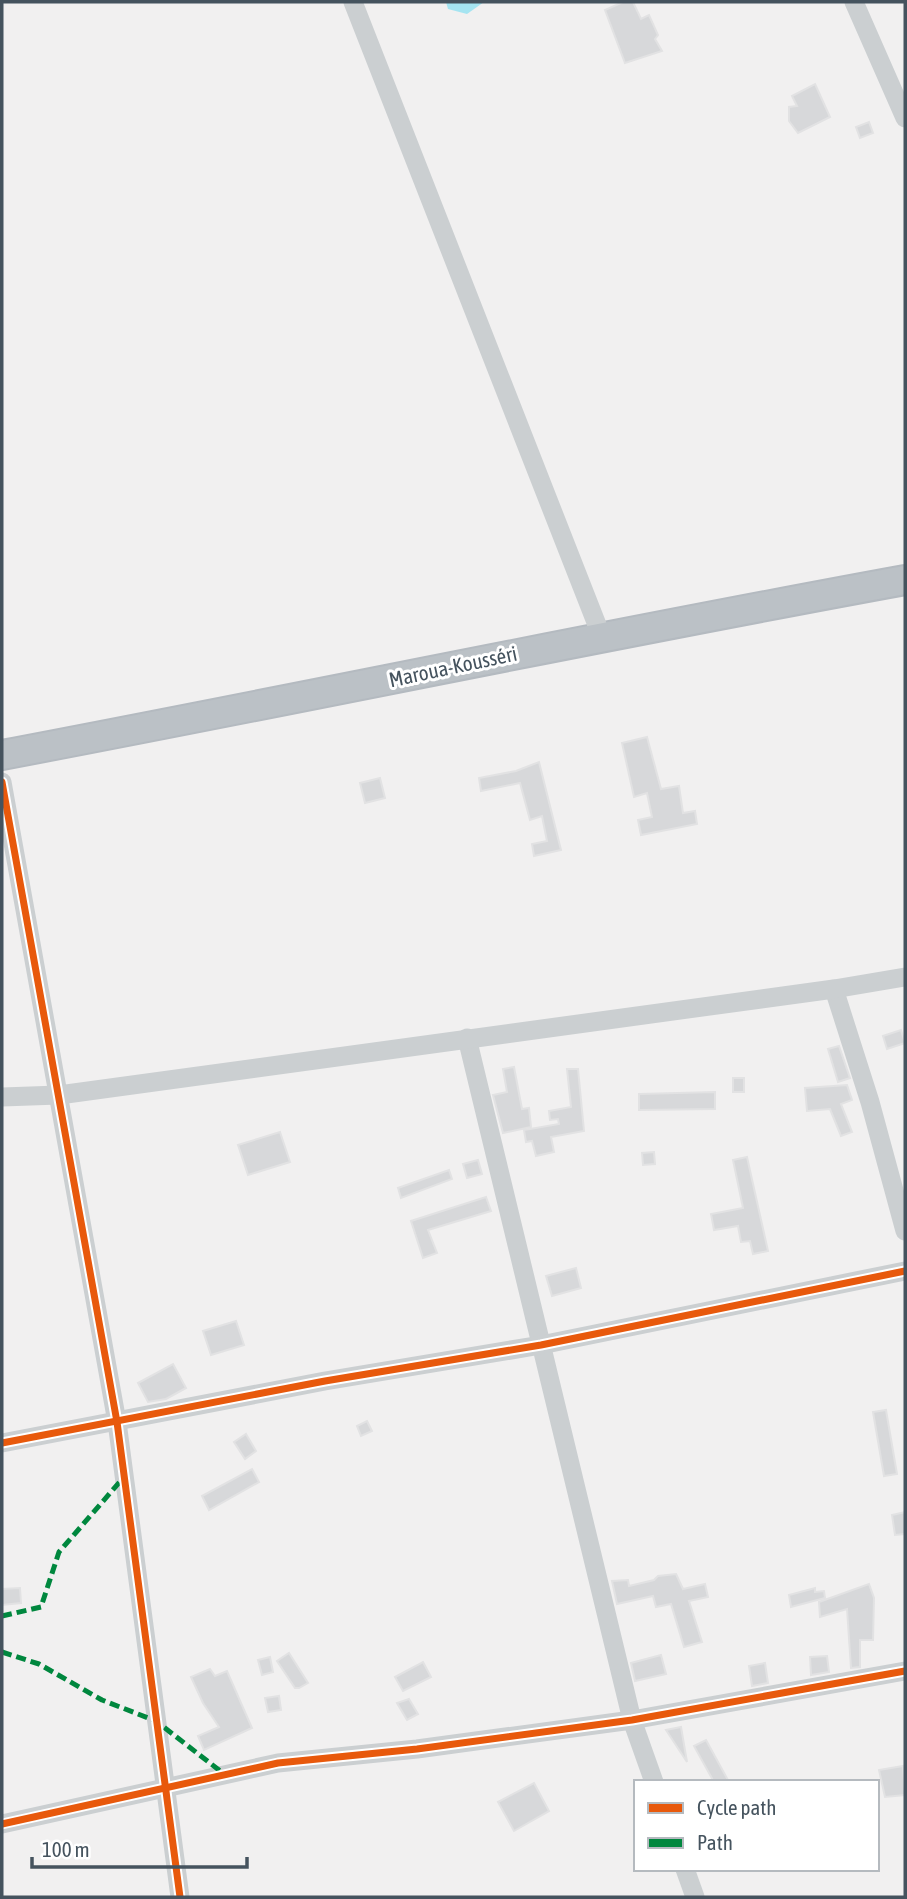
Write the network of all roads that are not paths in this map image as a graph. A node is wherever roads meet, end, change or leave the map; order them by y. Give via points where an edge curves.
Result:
1 (354, 2) edge
2 (854, 2) edge
3 (905, 118) edge
4 (905, 580) edge
5 (601, 635) junction
6 (2, 755) edge
7 (2, 782) edge
8 (905, 977) edge
9 (834, 989) junction
10 (467, 1038) junction
11 (59, 1095) junction
12 (2, 1097) edge
13 (905, 1231) edge
14 (905, 1270) edge
15 (541, 1345) junction
16 (117, 1422) junction
17 (2, 1443) edge
18 (905, 1671) edge
19 (632, 1720) junction
20 (653, 1780) edge
21 (165, 1787) junction
22 (2, 1824) edge
23 (686, 1871) edge
24 (180, 1897) edge
25 (695, 1897) edge

1 - 5 street
2 - 3 street
4 - 5 highway, Maroua-Kousséri
5 - 6 highway, Maroua-Kousséri
7 - 11 street
8 - 9 street
9 - 10 street
9 - 13 street
10 - 11 street
10 - 15 street
11 - 12 street
11 - 16 street
14 - 15 street
15 - 16 street
15 - 19 street
16 - 17 street
16 - 21 street
18 - 19 street
19 - 20 street
19 - 21 street via 278,1763
21 - 22 street
21 - 24 street
23 - 25 street

